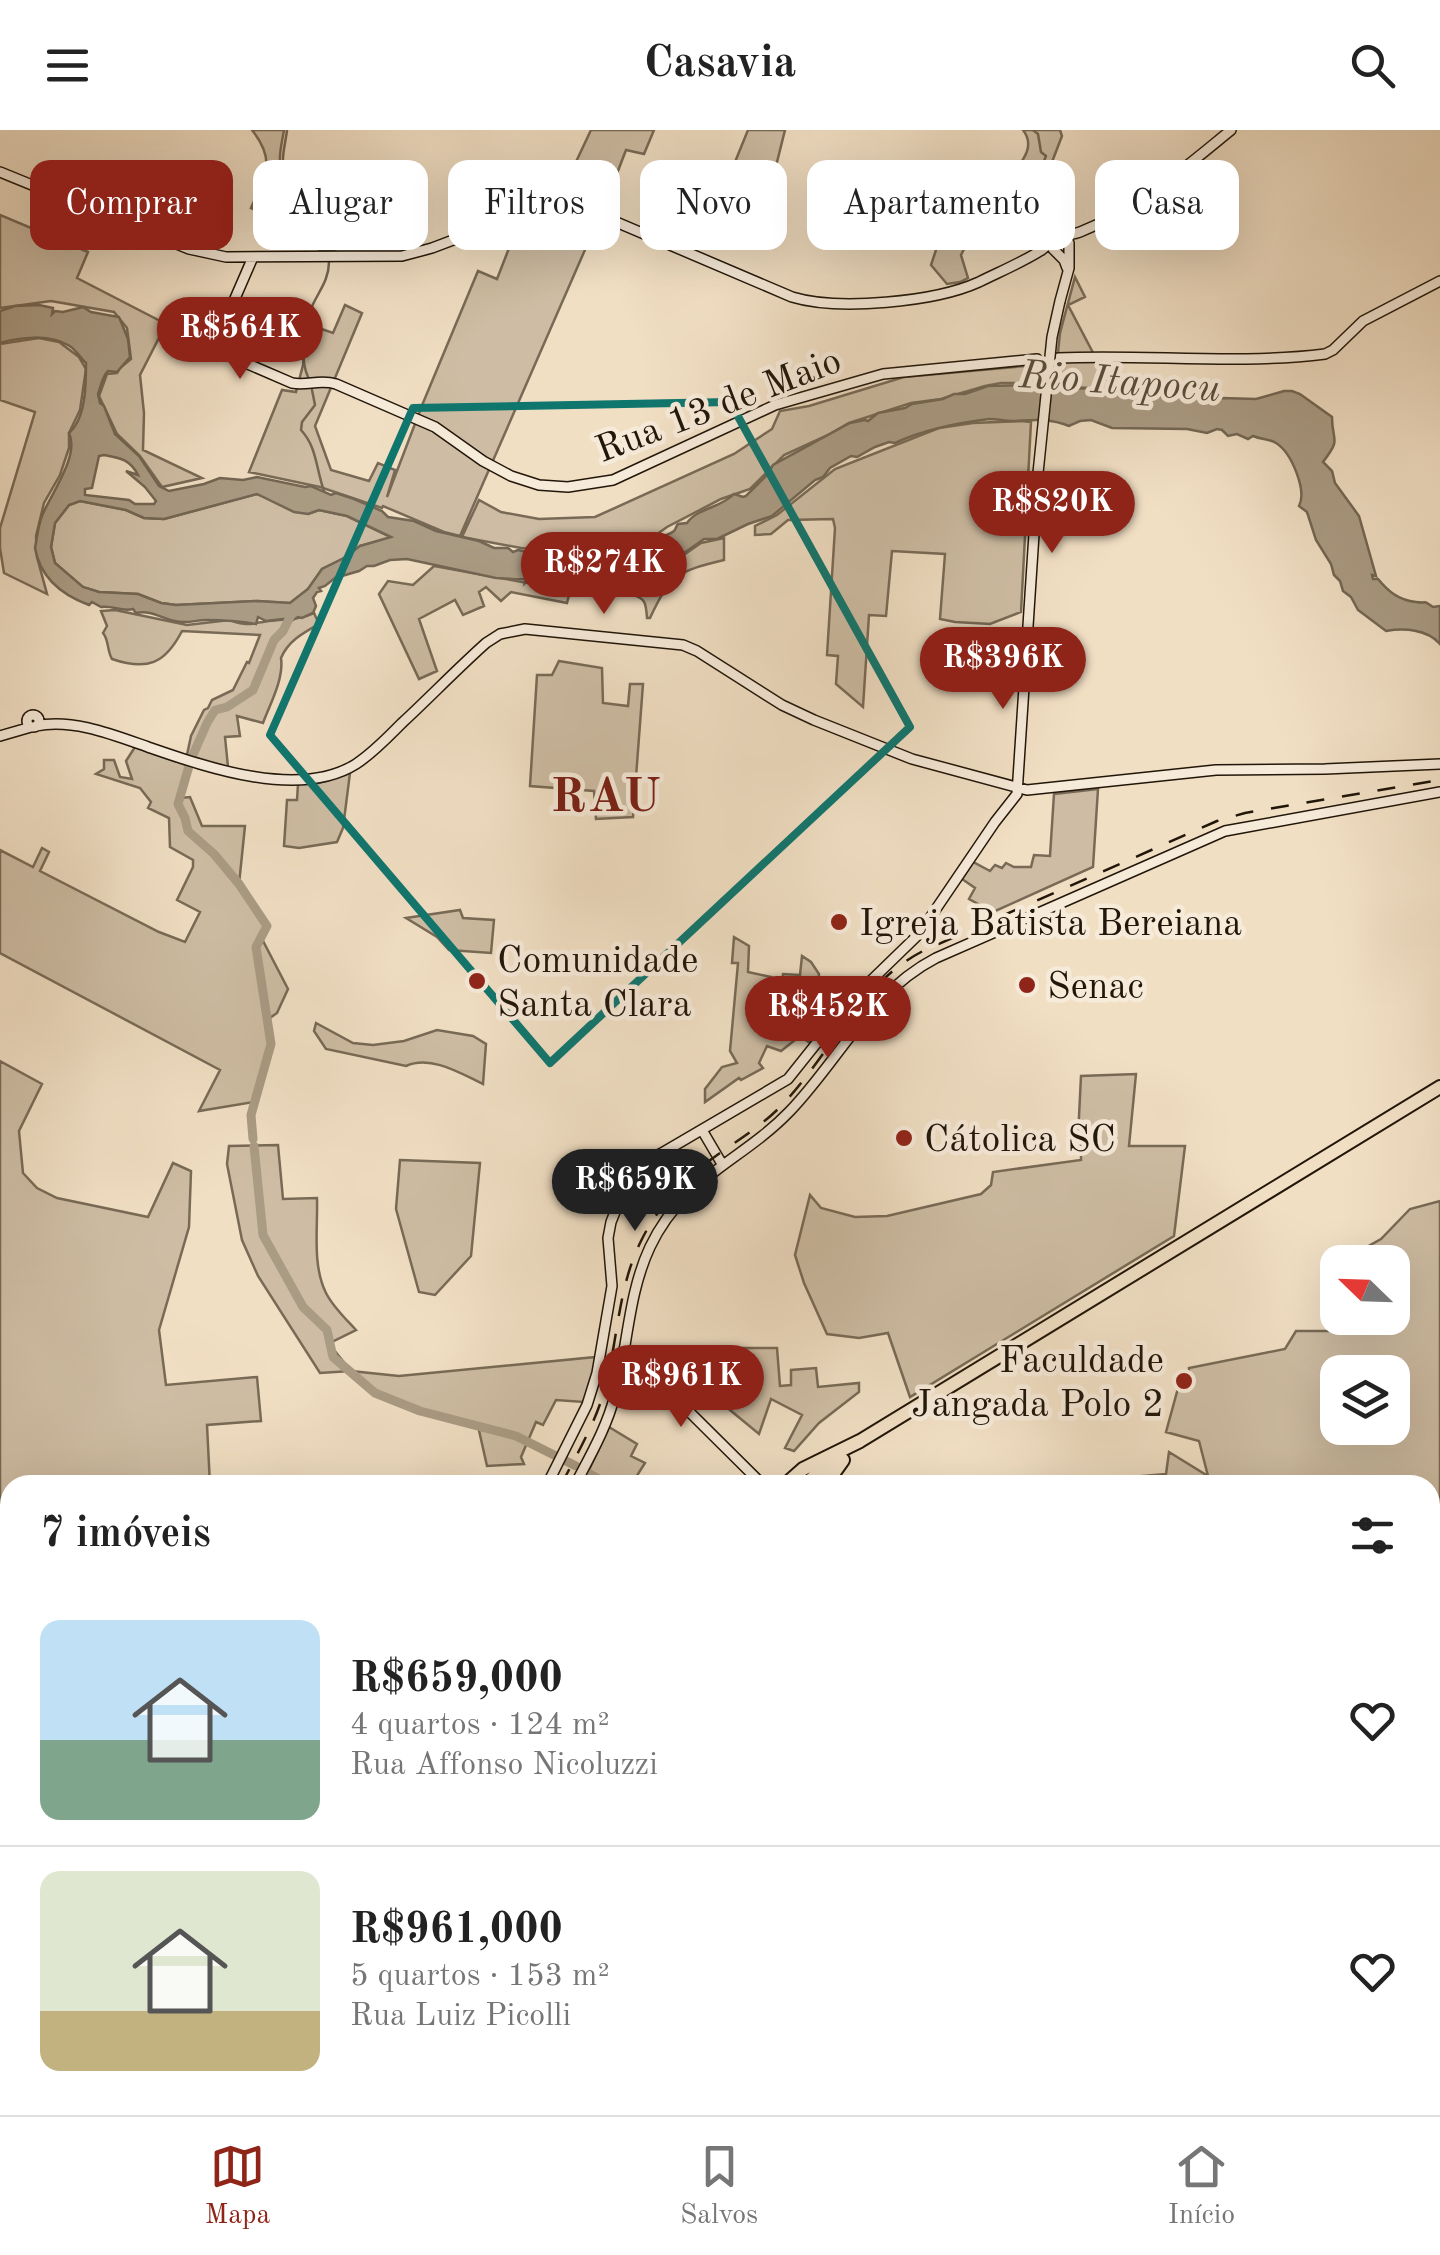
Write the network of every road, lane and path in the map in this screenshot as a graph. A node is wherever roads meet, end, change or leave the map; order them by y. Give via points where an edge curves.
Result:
1 (1231, 130) edge
2 (0, 172) edge
3 (1075, 234) edge
4 (1042, 250) edge
5 (1054, 250) edge
6 (1070, 250) edge
7 (253, 258) junction
8 (1068, 271) junction
9 (1440, 280) edge
10 (1058, 358) dead end
11 (1037, 359) dead end
12 (0, 736) edge
13 (1440, 764) edge
14 (1019, 788) junction
15 (1440, 792) edge
16 (1440, 1087) edge
17 (702, 1130) junction
18 (722, 1164) junction
19 (612, 1281) junction
20 (636, 1287) junction
21 (625, 1348) junction
22 (856, 1443) junction
23 (552, 1475) edge
24 (580, 1475) edge
25 (754, 1475) edge
26 (796, 1475) edge
27 (816, 1475) edge
28 (832, 1475) edge

1 - 3 street via 1165,185
2 - 7 street via 189,249
4 - 7 street via 956,290 849,304 792,297 563,204 412,254
5 - 8 street
6 - 8 street
7 - 11 street, Rua 13 de Maio via 213,350 292,383 336,384 435,427 488,465 540,485 612,480 774,406 883,374
8 - 14 street, bridge via 1052,337 1038,473
9 - 10 street via 1363,321 1324,354 1264,360
12 - 14 street via 48,724 100,731 232,774 327,776 368,755 486,644 526,629 683,644 802,714 910,758
13 - 14 street via 1216,770
14 - 17 street via 919,934 851,1000 794,1074
15 - 18 street via 1224,831 925,964 886,994 782,1120
16 - 22 highway
17 - 18 street
17 - 19 street via 638,1173 608,1233
18 - 20 street via 664,1222
19 - 20 street
19 - 23 street via 597,1373
20 - 21 street
21 - 24 street via 611,1410
21 - 25 street
22 - 26 highway
22 - 27 highway
22 - 28 highway

